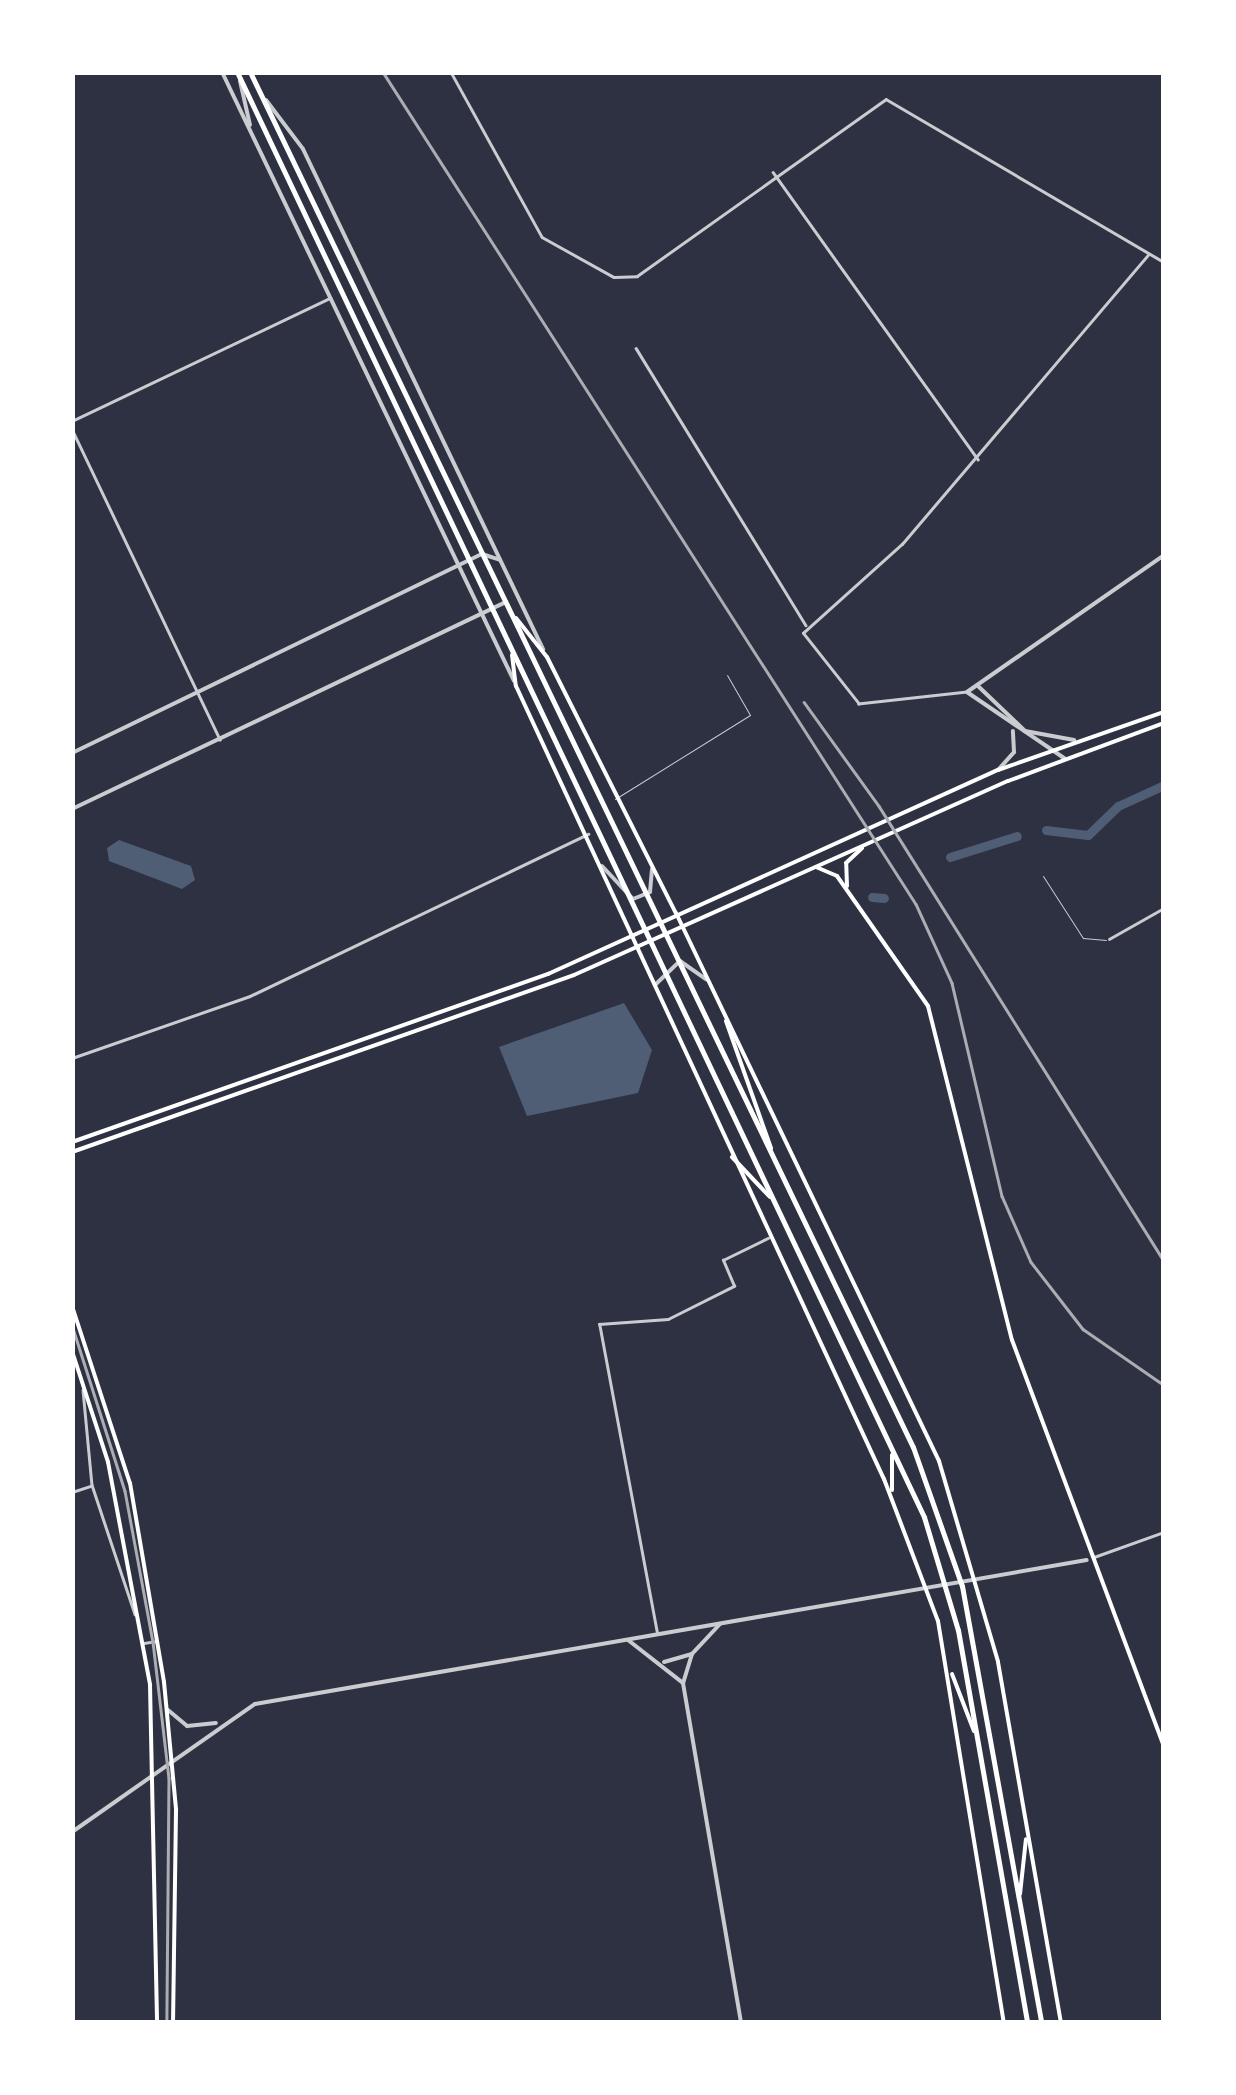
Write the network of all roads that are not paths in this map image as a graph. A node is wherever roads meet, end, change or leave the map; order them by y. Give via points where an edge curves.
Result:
1 (222, 72) edge
2 (250, 72) edge
3 (451, 72) edge
4 (238, 74) edge
5 (262, 96) junction
6 (253, 136) junction
7 (772, 171) junction
8 (1149, 254) junction
9 (1164, 262) edge
10 (331, 297) junction
11 (636, 348) dead end
12 (72, 421) edge
13 (72, 429) edge
14 (978, 460) junction
15 (482, 554) junction
16 (1164, 555) edge
17 (471, 560) junction
18 (503, 563) junction
19 (460, 565) junction
20 (506, 602) junction
21 (493, 608) junction
22 (509, 610) junction
23 (483, 613) junction
24 (807, 626) junction
25 (508, 638) junction
26 (547, 658) junction
27 (727, 675) dead end
28 (516, 686) junction
29 (979, 688) junction
30 (198, 692) junction
31 (967, 692) junction
32 (1164, 712) edge
33 (1164, 724) edge
34 (1011, 727) junction
35 (220, 739) junction
36 (1074, 740) junction
37 (1044, 752) junction
38 (72, 753) edge
39 (1064, 758) junction
40 (998, 770) junction
41 (615, 799) junction
42 (72, 810) edge
43 (588, 834) junction
44 (866, 845) junction
45 (602, 866) junction
46 (652, 869) junction
47 (806, 869) junction
48 (1043, 876) dead end
49 (849, 893) junction
50 (713, 896) junction
51 (718, 908) junction
52 (1164, 908) edge
53 (676, 913) junction
54 (682, 925) junction
55 (629, 938) junction
56 (1110, 939) joint
57 (635, 949) junction
58 (593, 954) junction
59 (597, 966) junction
60 (711, 987) junction
61 (719, 1002) junction
62 (663, 1009) junction
63 (410, 1023) junction
64 (412, 1034) junction
65 (72, 1058) edge
66 (286, 1067) junction
67 (289, 1076) junction
68 (72, 1142) edge
69 (726, 1149) junction
70 (73, 1152) edge
71 (774, 1161) junction
72 (786, 1216) junction
73 (768, 1238) junction
74 (72, 1306) edge
75 (72, 1351) edge
76 (82, 1378) junction
77 (891, 1436) junction
78 (92, 1485) junction
79 (72, 1492) edge
80 (892, 1497) junction
81 (1164, 1532) edge
82 (1087, 1560) junction
83 (972, 1585) junction
84 (962, 1586) junction
85 (947, 1588) junction
86 (925, 1591) junction
87 (724, 1622) junction
88 (695, 1628) junction
89 (658, 1635) junction
90 (649, 1636) junction
91 (144, 1640) junction
92 (626, 1640) junction
93 (158, 1641) junction
94 (700, 1644) junction
95 (647, 1652) junction
96 (692, 1654) junction
97 (659, 1660) junction
98 (949, 1665) junction
99 (682, 1683) junction
100 (168, 1710) junction
101 (230, 1717) junction
102 (978, 1742) junction
103 (1164, 1746) edge
104 (173, 1758) junction
105 (158, 1768) junction
106 (1024, 1817) junction
107 (72, 1832) edge
108 (1019, 1899) junction
109 (157, 2022) edge
110 (173, 2022) edge
111 (741, 2022) edge
112 (1004, 2022) edge
113 (1027, 2022) edge
114 (1041, 2022) edge
115 (1060, 2022) edge

1 - 6 street
2 - 5 main road
3 - 7 street via 542,237 584,266 626,279
4 - 6 street
4 - 17 main road
5 - 15 main road
5 - 18 street via 303,149
6 - 10 street
7 - 8 street via 886,99
7 - 14 street
8 - 9 street
8 - 14 street
10 - 12 street
10 - 19 street
11 - 24 street
13 - 30 street
14 - 24 street via 902,544
15 - 17 street
15 - 18 street
15 - 20 main road
16 - 29 street
17 - 19 street
17 - 21 main road
18 - 26 street
19 - 23 street
19 - 30 street
20 - 21 street
20 - 22 main road
21 - 23 street
21 - 25 main road
22 - 26 main road
22 - 71 main road
23 - 28 street
23 - 35 street
24 - 31 street via 802,640 859,704
25 - 28 main road
25 - 72 main road
26 - 41 main road
27 - 41 lane via 750,716
28 - 43 main road
29 - 31 street
29 - 36 street via 1025,731
30 - 35 street
30 - 38 street
31 - 34 street
32 - 36 main road
33 - 39 main road
34 - 37 street
34 - 40 street via 1014,752
35 - 42 street
36 - 37 main road
37 - 39 street
37 - 40 main road
39 - 44 main road
40 - 50 main road
41 - 46 main road
43 - 45 main road
43 - 65 street via 250,996
44 - 47 main road
44 - 49 main road via 845,867
45 - 46 street via 633,899 650,892
45 - 55 main road
46 - 53 main road
47 - 49 main road via 829,869
47 - 51 main road
48 - 56 lane via 1085,940
49 - 82 main road via 913,979 938,1034 995,1283
50 - 51 main road
50 - 53 main road
51 - 54 main road
52 - 56 street
53 - 54 main road
53 - 55 main road
54 - 57 main road
54 - 60 main road
55 - 57 main road
55 - 58 main road
57 - 59 main road
57 - 62 main road
58 - 59 street
58 - 63 main road
59 - 64 main road
60 - 61 main road
60 - 62 street via 694,964 670,963 656,982
61 - 71 main road
61 - 83 main road via 926,1431
62 - 69 main road
63 - 64 street
63 - 66 main road
64 - 67 main road
66 - 67 street
66 - 68 main road
67 - 70 main road
69 - 72 main road
69 - 73 main road
71 - 84 main road via 913,1448
72 - 77 main road
73 - 80 main road
73 - 89 street via 723,1260 734,1286 668,1319 599,1324
74 - 93 main road via 130,1483
75 - 76 main road
76 - 78 street
76 - 91 main road
77 - 80 main road
77 - 85 main road
78 - 79 street
78 - 91 street
80 - 86 main road
81 - 82 street
82 - 83 street
82 - 103 main road
83 - 84 street
83 - 106 main road via 998,1662
84 - 85 street
84 - 108 main road
85 - 86 street
85 - 102 main road
86 - 87 street
86 - 98 main road
87 - 88 street
87 - 94 street
88 - 89 street
88 - 94 street
89 - 90 street
90 - 92 street
90 - 95 street
91 - 93 street
91 - 105 main road
92 - 95 street
92 - 101 street via 256,1704
93 - 100 main road
94 - 96 street
95 - 97 street
96 - 97 street
96 - 99 street
97 - 99 street
98 - 102 main road
98 - 112 main road
99 - 111 street
100 - 101 street via 194,1728
100 - 104 main road
101 - 104 street
102 - 113 main road
104 - 105 street
104 - 110 main road
105 - 107 street
105 - 109 main road
106 - 108 main road
106 - 115 main road
108 - 114 main road

